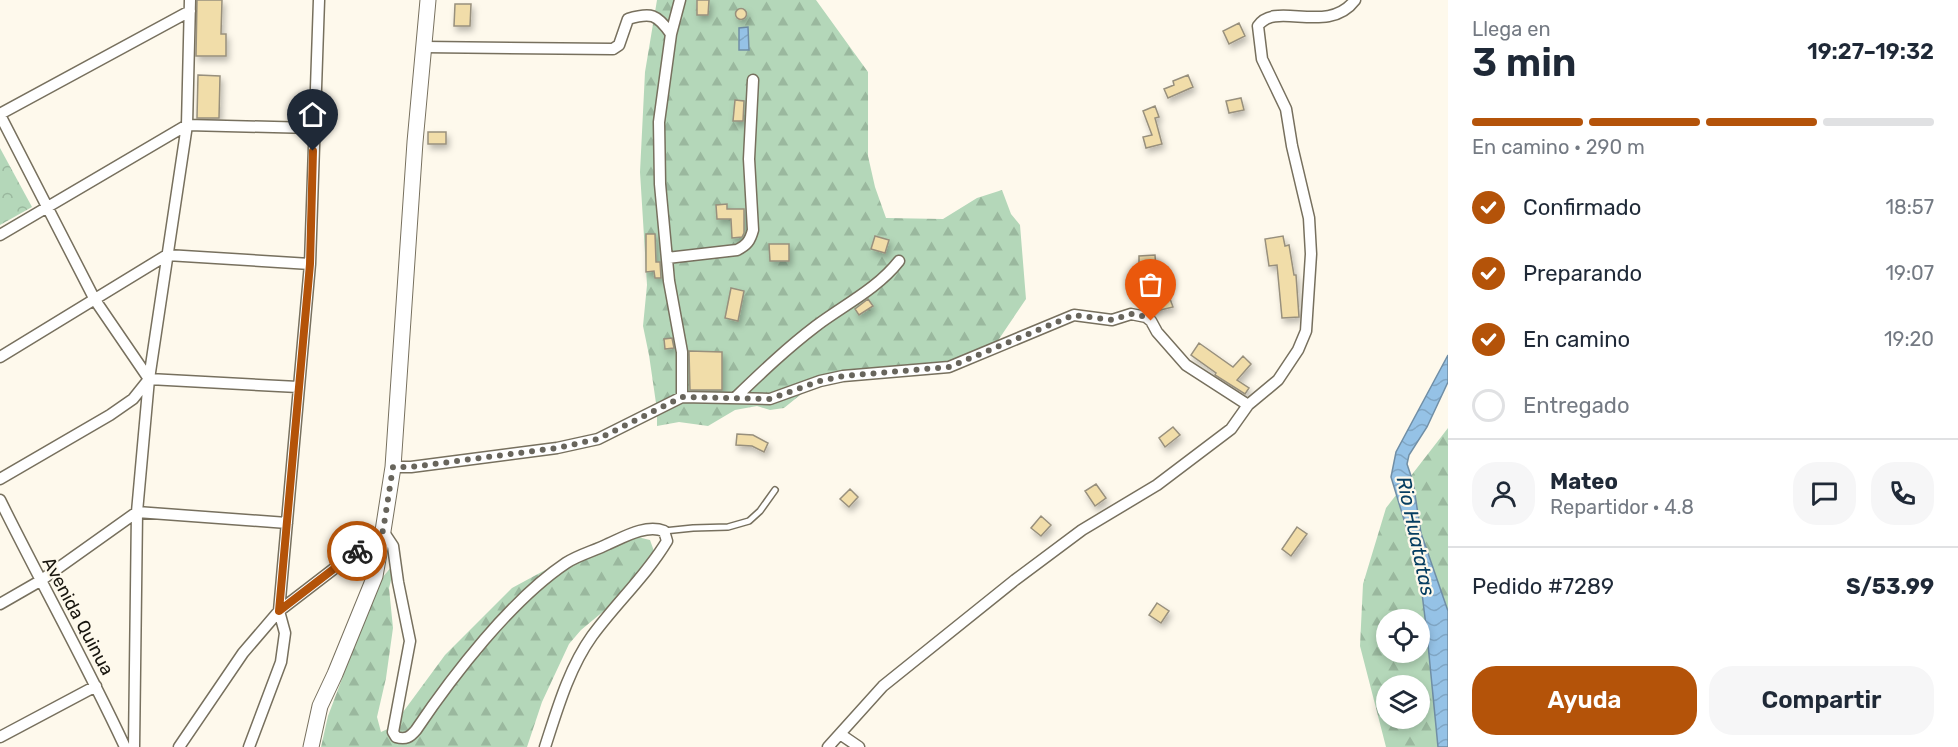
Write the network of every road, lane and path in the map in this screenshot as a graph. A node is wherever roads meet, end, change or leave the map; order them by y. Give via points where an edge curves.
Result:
1 (319, 0) edge
2 (428, 0) edge
3 (680, 0) edge
4 (1355, 0) edge
5 (190, 6) edge
6 (671, 34) junction
7 (424, 47) junction
8 (753, 80) dead end
9 (0, 115) edge
10 (187, 125) junction
11 (313, 128) junction
12 (48, 208) junction
13 (0, 235) edge
14 (167, 255) junction
15 (667, 258) junction
16 (899, 261) dead end
17 (310, 264) junction
18 (95, 300) junction
19 (0, 357) edge
20 (149, 379) junction
21 (298, 387) junction
22 (682, 397) junction
23 (736, 397) junction
24 (1248, 405) junction
25 (393, 467) junction
26 (0, 479) edge
27 (775, 490) dead end
28 (0, 500) edge
29 (137, 512) junction
30 (287, 523) junction
31 (383, 531) junction
32 (664, 531) junction
33 (40, 581) junction
34 (0, 604) edge
35 (279, 611) junction
36 (96, 686) junction
37 (840, 734) junction
38 (0, 737) edge
39 (125, 747) edge
40 (134, 747) edge
41 (179, 747) edge
42 (249, 747) edge
43 (311, 747) edge
44 (545, 747) edge
45 (828, 747) edge
46 (859, 747) edge

1 - 11 street
2 - 7 street
3 - 6 street
4 - 24 street via 1328,17 1269,17 1258,27 1262,59 1286,109 1309,218 1311,254 1305,331 1298,350 1278,380
5 - 9 street
5 - 10 street
6 - 7 street via 659,18 648,15 628,19 614,49
6 - 15 street via 659,122
7 - 25 street
8 - 15 street via 750,240 737,250
9 - 12 street
10 - 11 street
10 - 12 street
10 - 14 street
11 - 17 street
12 - 13 street
12 - 18 street
14 - 17 street
14 - 18 street
14 - 20 street
15 - 22 street via 682,352
16 - 23 street via 880,281 793,345
17 - 21 street
18 - 19 street
18 - 20 street
20 - 21 street
20 - 26 street via 133,399 110,415
20 - 29 street
21 - 30 street
22 - 23 street
22 - 25 street via 598,439 557,448
23 - 24 street via 770,399 843,376 949,367 1066,317 1112,320 1131,314 1151,321 1186,364
24 - 37 street via 1231,429 1212,445 1056,548 900,672
25 - 31 street
27 - 32 lane via 749,521 728,527
28 - 33 street, Avenida Quinua
29 - 30 street
29 - 33 street
29 - 40 street
30 - 35 street
31 - 32 street via 393,546 410,640 393,732 402,739 409,738 484,641 539,584 568,562 627,535 658,528
31 - 35 street
31 - 43 street via 375,576 320,706
32 - 44 street via 667,541 654,563 625,594 581,654
33 - 34 street
33 - 36 street, Avenida Quinua
35 - 41 street via 243,653
35 - 42 street via 285,633 281,662
36 - 38 street
36 - 39 street, Avenida Quinua
37 - 45 street
37 - 46 street

